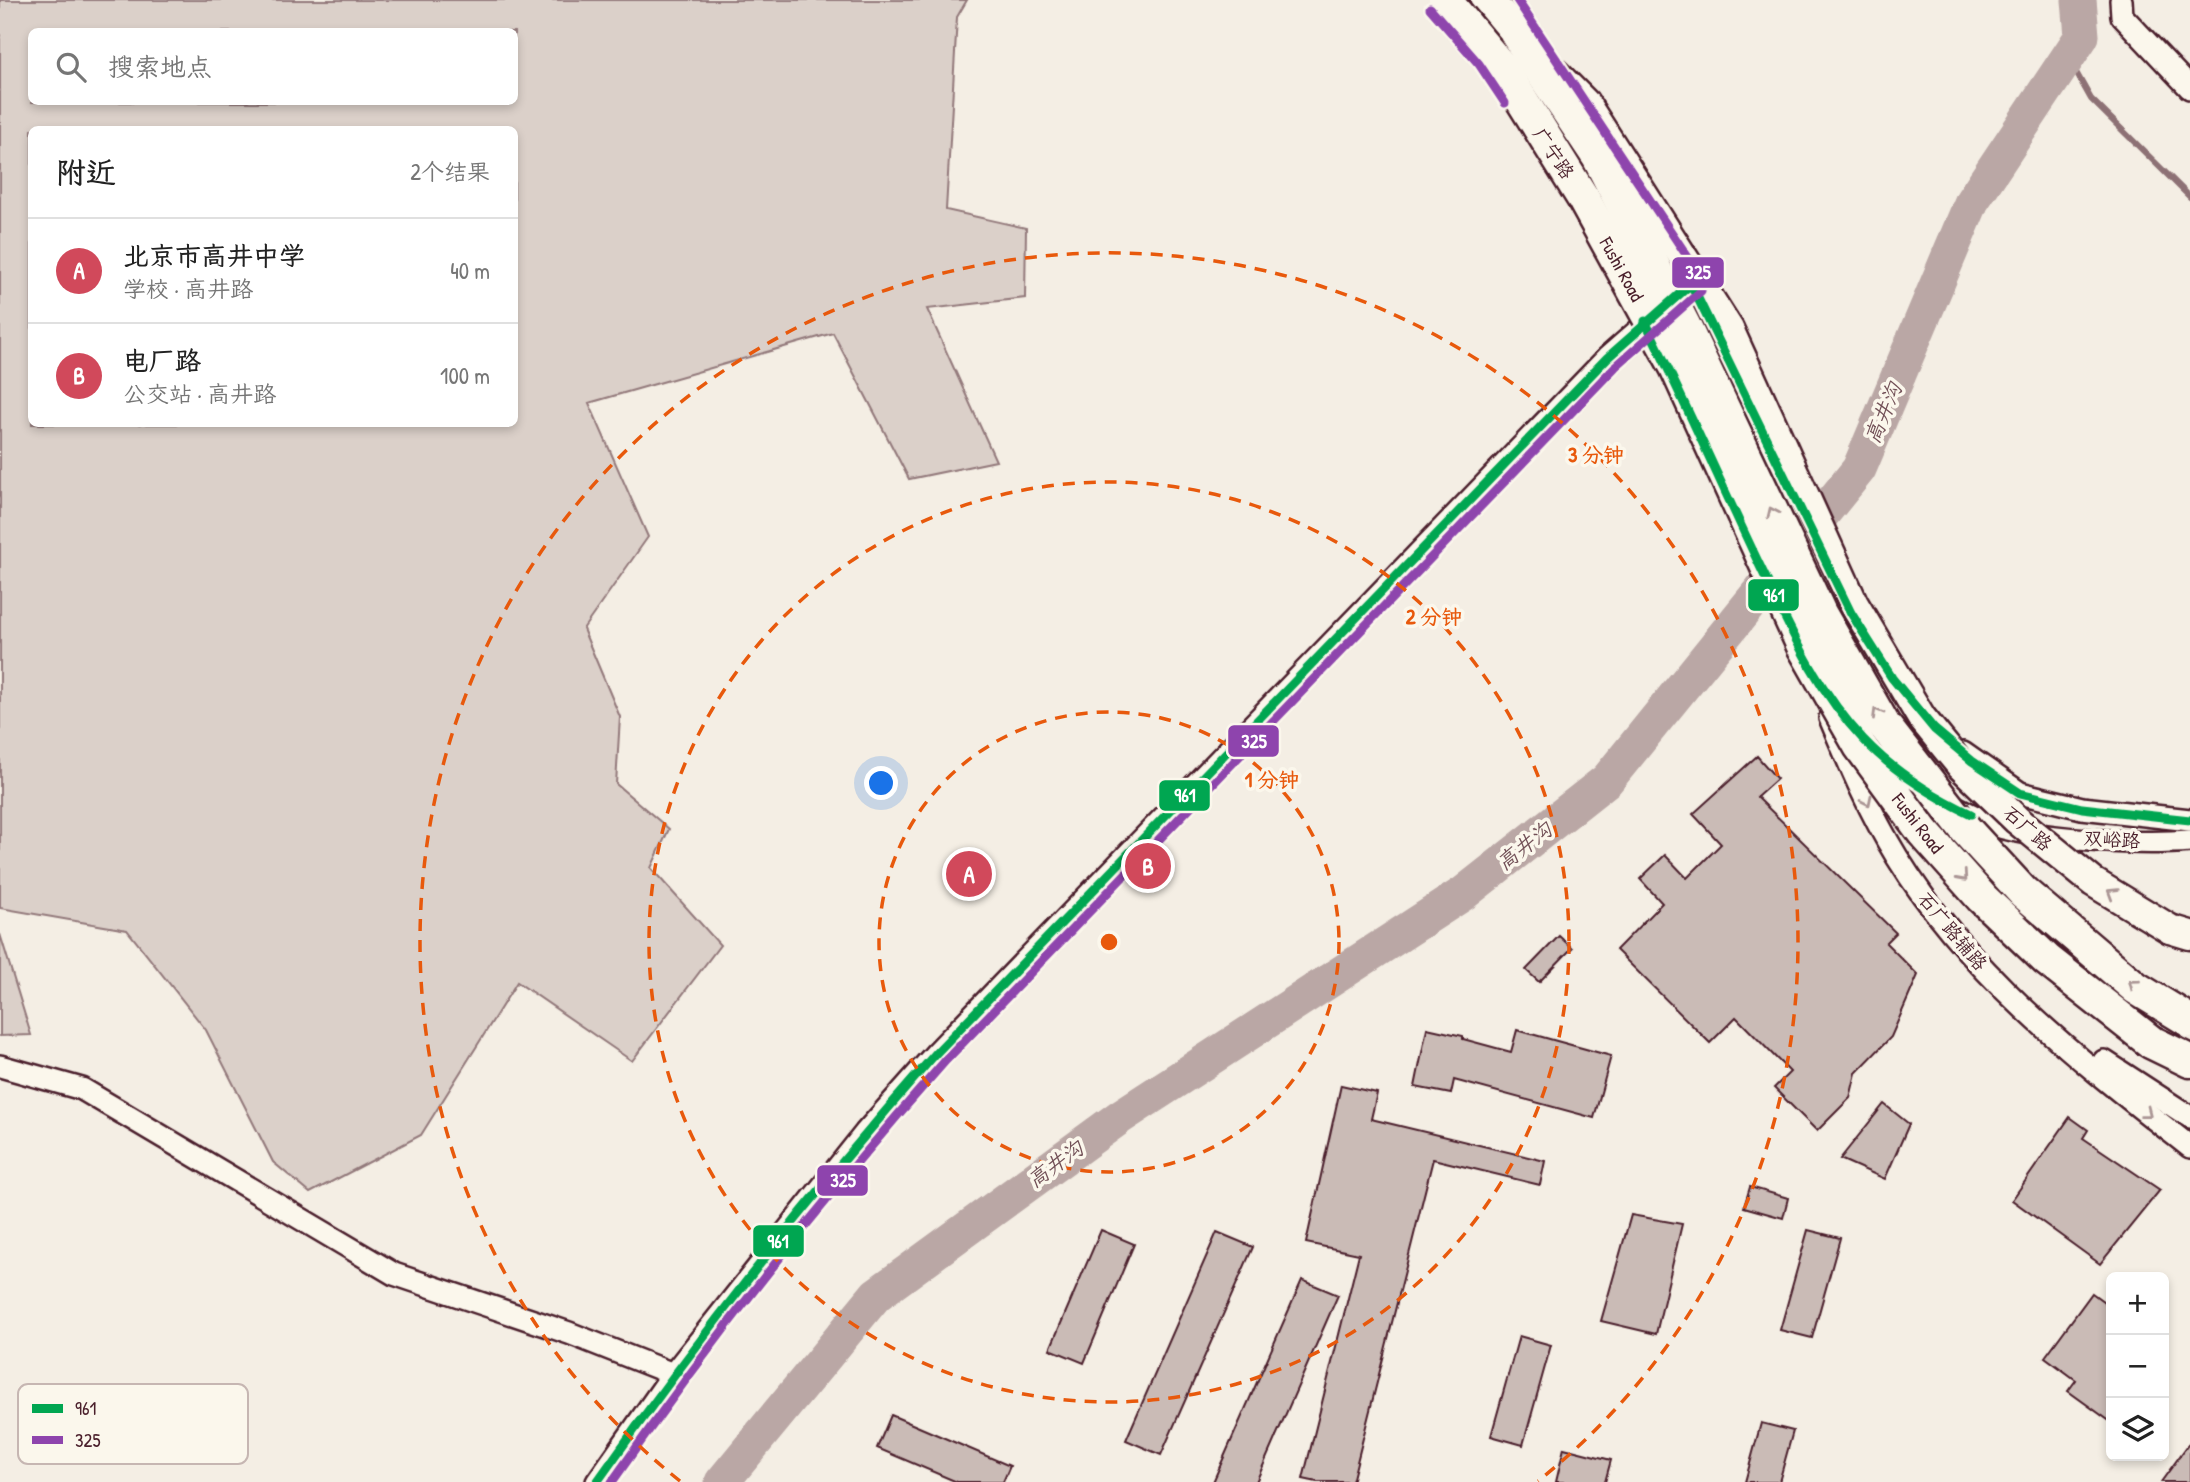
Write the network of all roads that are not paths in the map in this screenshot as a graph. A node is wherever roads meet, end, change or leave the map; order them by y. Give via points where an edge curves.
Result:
1 (1439, 0) edge
2 (1445, 0) edge
3 (1487, 0) edge
4 (1502, 0) edge
5 (2121, 0) edge
6 (1517, 35) junction
7 (2190, 88) edge
8 (1691, 284) junction
9 (1646, 321) junction
10 (1799, 649) junction
11 (1943, 801) junction
12 (2190, 820) edge
13 (2190, 841) edge
14 (2190, 935) edge
15 (2190, 1021) edge
16 (2151, 1042) junction
17 (2190, 1061) edge
18 (0, 1066) edge
19 (2190, 1069) edge
20 (2190, 1117) edge
21 (2190, 1147) edge
22 (673, 1374) junction
23 (597, 1482) edge

1 - 9 street, 广宁路 via 1489,57 1586,200
2 -> 16 highway, Fushi Road, bridge via 1502,68 1583,198 1676,367 1803,646 1860,746 1923,832 1982,898 2048,961
3 - 6 highway, Fushi Road
4 - 8 street
5 - 7 street via 2122,16
14 -> 6 main road, 石广路, bridge via 2170,929 2093,882 2017,820 1961,766 1921,717 1854,604 1729,329 1585,103
15 -> 6 highway, Fushi Road, bridge via 2136,988 2023,892 1966,830 1884,725 1821,615 1685,327 1598,157
8 - 9 street
8 - 12 street, 双峪路 via 1851,613 1892,678 1934,729 2020,793 2082,808
9 - 10 street, 双峪路, bridge
9 - 22 street via 937,1052 797,1213
10 - 11 street, 双峪路 via 1852,727 1895,767
10 -> 21 street, 石广路辅路 via 1867,804 1902,865 1950,932 2013,1001
11 - 13 street, 双峪路 via 1994,825 2019,831
11 - 20 street, 石广路辅路 via 1910,821 1902,840 1953,918 1997,972 2054,1022 2125,1077
16 - 17 highway, Fushi Road
16 - 19 main road
18 - 22 street via 82,1089 394,1274 569,1333
22 - 23 street

